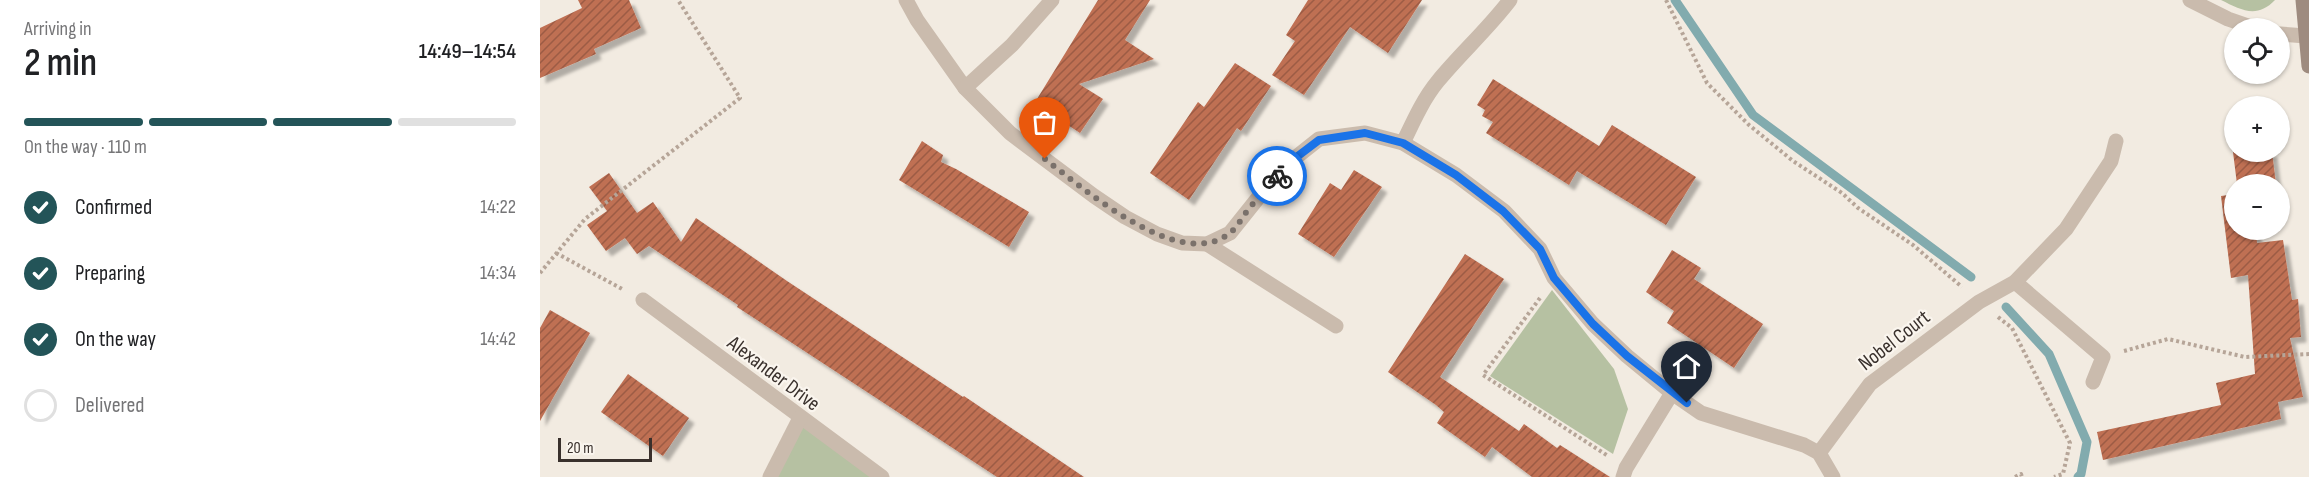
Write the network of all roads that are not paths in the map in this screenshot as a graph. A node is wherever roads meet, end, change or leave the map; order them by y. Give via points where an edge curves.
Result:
1 (906, 0) edge
2 (1052, 0) edge
3 (1510, 0) edge
4 (2190, 0) edge
5 (2303, 0) edge
6 (2224, 18) edge
7 (2290, 39) edge
8 (2308, 51) edge
9 (965, 88) junction
10 (2116, 141) dead end
11 (1403, 143) junction
12 (1207, 244) junction
13 (2015, 282) junction
14 (642, 300) road end
15 (1336, 326) dead end
16 (2093, 382) dead end
17 (1672, 393) junction
18 (800, 418) junction
19 (1819, 453) junction
20 (1625, 473) edge
21 (770, 477) edge
22 (882, 477) edge
23 (1833, 477) edge

1 - 9 street
2 - 9 street via 1012,45
3 - 11 street via 1437,82
4 - 6 street
5 - 8 main road
7 - 8 street
9 - 12 street via 1010,133 1125,217 1182,243
10 - 13 street, Nobel Court via 2111,161 2066,229
11 - 12 street via 1365,133 1319,140 1290,162 1230,233
11 - 17 street via 1456,175 1503,211 1540,249 1554,278 1593,324
12 - 15 street
13 - 16 street via 2103,357
13 - 19 street, Nobel Court via 1979,302 1870,384
14 - 18 street, Alexander Drive
17 - 19 street via 1701,413 1776,434
17 - 20 street
18 - 21 street
18 - 22 street, Alexander Drive
19 - 23 street

